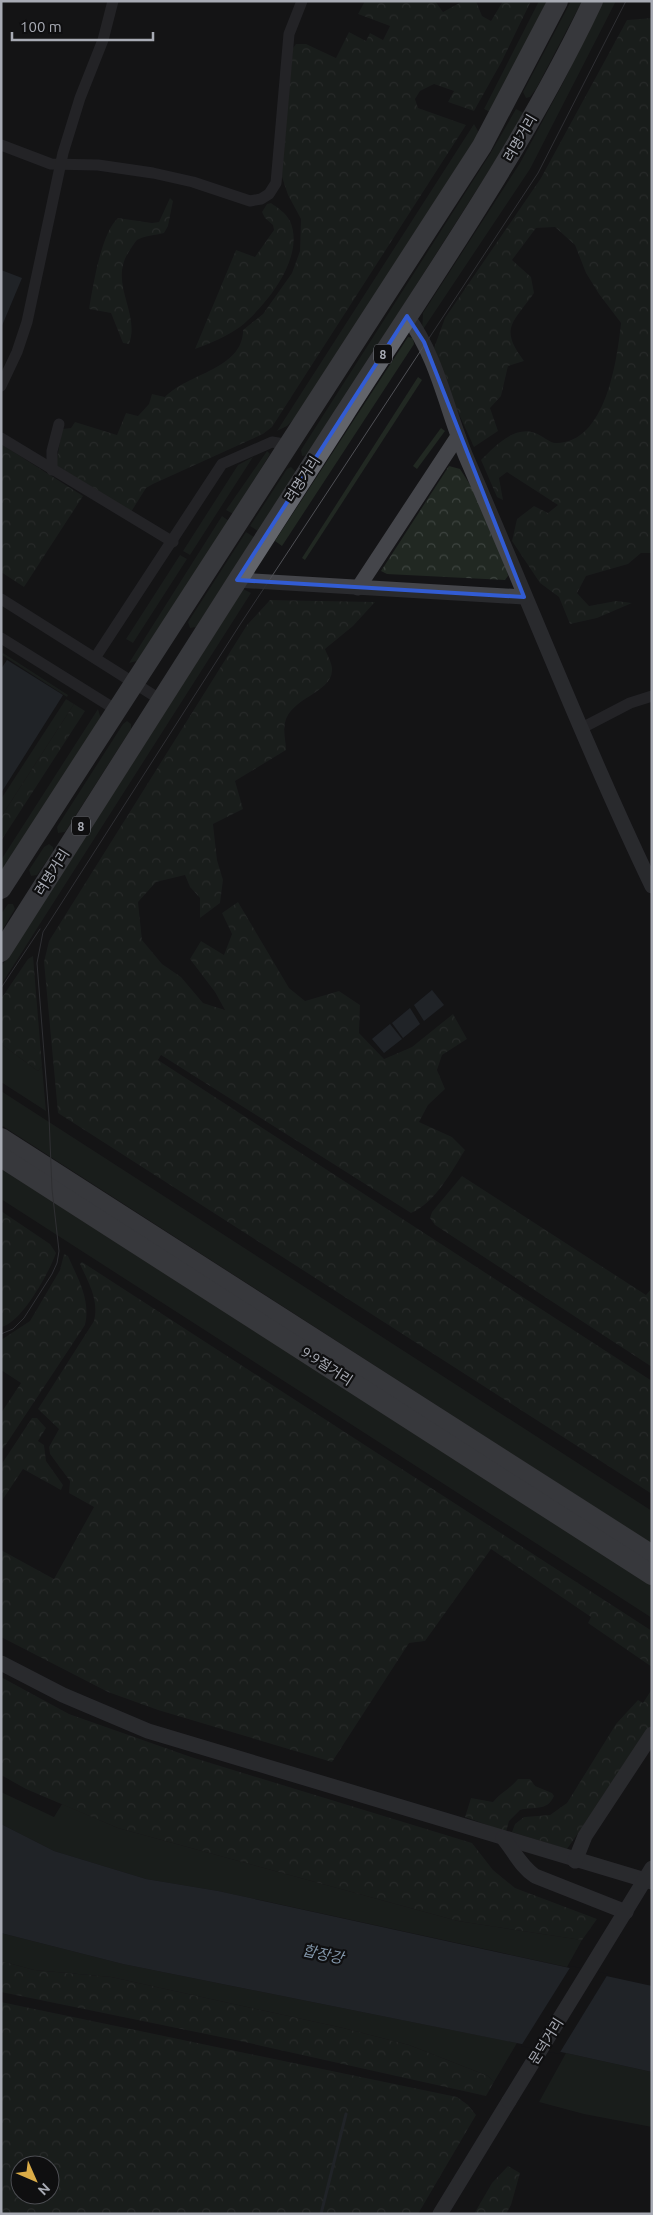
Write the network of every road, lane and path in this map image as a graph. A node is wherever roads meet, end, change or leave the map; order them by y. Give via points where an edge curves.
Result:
1 (112, 1) edge
2 (302, 1) edge
3 (558, 1) edge
4 (593, 1) edge
5 (1, 145) edge
6 (61, 165) junction
7 (407, 316) junction
8 (1, 386) edge
9 (59, 424) dead end
10 (458, 436) junction
11 (1, 438) edge
12 (290, 445) junction
13 (52, 470) junction
14 (173, 542) junction
15 (237, 580) junction
16 (358, 588) junction
17 (524, 597) junction
18 (1, 599) edge
19 (1, 638) edge
20 (94, 658) junction
21 (135, 684) junction
22 (652, 696) edge
23 (161, 700) junction
24 (118, 711) junction
25 (580, 728) junction
26 (652, 886) edge
27 (1, 889) edge
28 (1, 952) edge
29 (1, 1138) edge
30 (1, 1157) edge
31 (652, 1556) edge
32 (652, 1575) edge
33 (1, 1663) edge
34 (652, 1734) edge
35 (503, 1838) junction
36 (575, 1861) junction
37 (652, 1868) edge
38 (652, 1882) edge
39 (626, 1912) junction
40 (440, 2214) edge

1 - 6 street via 103,40 80,98
2 - 6 street via 289,34 276,183 269,194 250,201 153,173 98,165
3 - 12 highway, 려명거리 / 8 via 482,146
4 - 7 highway, 려명거리 / 8 via 513,152
5 - 6 street
6 - 8 street via 26,322 17,352
7 - 10 street via 424,342
7 - 15 highway, 려명거리 / 8
9 - 13 street via 52,451
10 - 16 street
10 - 17 street
11 - 13 street
12 - 14 street via 272,442 222,464
12 - 21 highway, 려명거리 / 8
13 - 14 street
14 - 20 street
15 - 16 street
15 - 23 highway, 려명거리 / 8
16 - 17 street
17 - 25 street
18 - 20 street
19 - 24 street
20 - 21 street
21 - 23 street
21 - 24 highway, 려명거리 / 8
22 - 25 street via 630,703
23 - 28 highway, 려명거리 / 8
24 - 27 highway, 려명거리 / 8
25 - 26 street
29 - 31 highway, 9·9절거리
30 - 32 highway, 9·9절거리
33 - 35 street via 63,1696 148,1732
34 - 36 street via 584,1836
35 - 36 street
35 - 39 street via 525,1870
36 - 38 street
37 - 39 street, 문덕거리, bridge
39 - 40 street, 문덕거리, bridge

